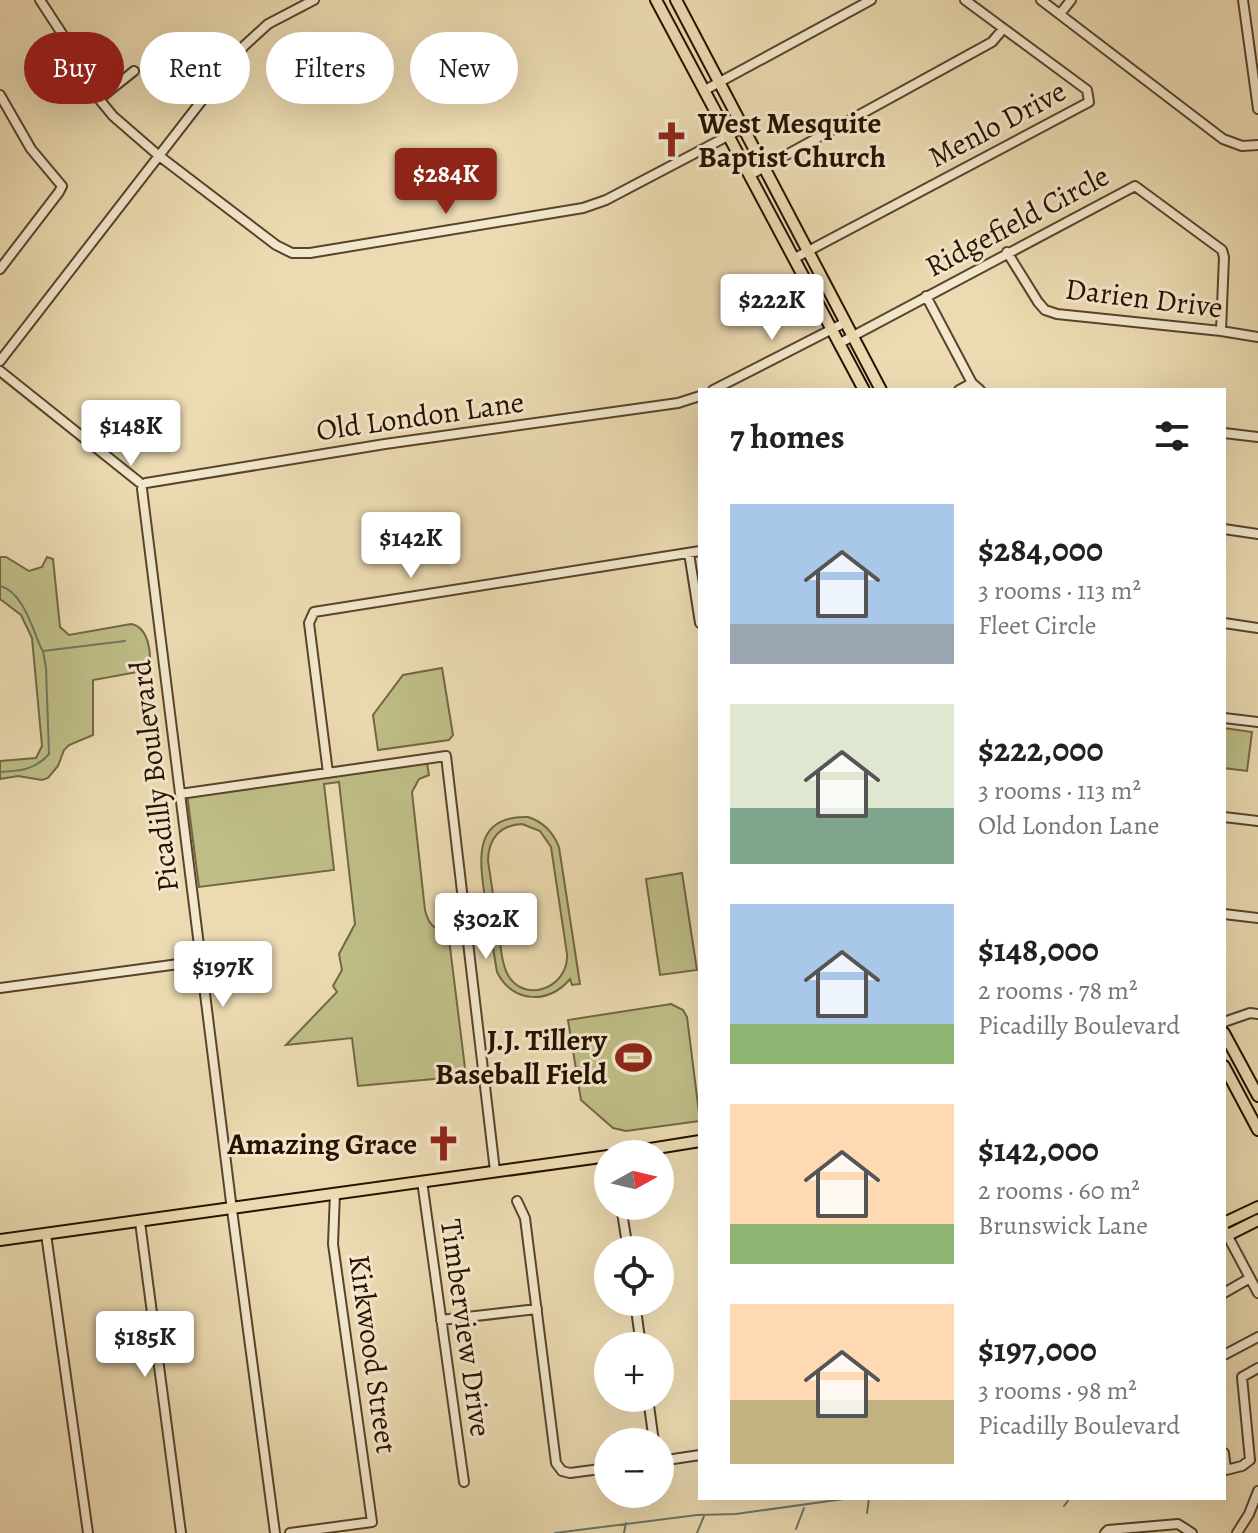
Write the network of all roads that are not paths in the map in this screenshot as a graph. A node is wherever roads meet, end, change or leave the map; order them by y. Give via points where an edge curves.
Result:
1 (40, 0) edge
2 (314, 0) edge
3 (676, 0) edge
4 (871, 0) edge
5 (965, 0) edge
6 (1041, 0) edge
7 (1071, 0) edge
8 (1243, 0) edge
9 (660, 1) edge
10 (1060, 14) junction
11 (1003, 29) junction
12 (61, 32) edge
13 (134, 71) dead end
14 (124, 79) edge
15 (719, 83) junction
16 (705, 90) junction
17 (0, 95) edge
18 (104, 104) edge
19 (1258, 109) edge
20 (743, 128) junction
21 (729, 136) junction
22 (1258, 145) edge
23 (158, 155) junction
24 (763, 167) junction
25 (750, 175) junction
26 (809, 250) junction
27 (1007, 252) junction
28 (795, 258) junction
29 (0, 269) edge
30 (926, 296) junction
31 (846, 322) junction
32 (833, 329) junction
33 (1221, 331) junction
34 (853, 336) junction
35 (1258, 337) edge
36 (840, 343) junction
37 (0, 361) edge
38 (0, 371) edge
39 (972, 383) junction
40 (717, 388) edge
41 (863, 388) edge
42 (880, 388) edge
43 (963, 388) edge
44 (978, 388) edge
45 (698, 397) edge
46 (1226, 433) edge
47 (1258, 437) edge
48 (143, 485) junction
49 (1226, 529) edge
50 (1258, 534) edge
51 (698, 551) edge
52 (689, 553) junction
53 (698, 610) edge
54 (1226, 623) edge
55 (1258, 628) edge
56 (1226, 718) edge
57 (1258, 722) edge
58 (328, 773) junction
59 (180, 794) junction
60 (1226, 817) edge
61 (1258, 821) edge
62 (1226, 914) edge
63 (1258, 918) edge
64 (201, 961) junction
65 (0, 988) edge
66 (1258, 1014) edge
67 (1226, 1021) edge
68 (1226, 1037) edge
69 (1237, 1057) junction
70 (1226, 1064) edge
71 (1226, 1069) edge
72 (1258, 1096) edge
73 (1258, 1130) edge
74 (698, 1141) edge
75 (674, 1145) edge
76 (594, 1158) edge
77 (495, 1171) junction
78 (422, 1181) junction
79 (335, 1193) junction
80 (517, 1201) dead end
81 (1258, 1207) edge
82 (232, 1210) junction
83 (1258, 1220) edge
84 (140, 1222) junction
85 (1226, 1222) edge
86 (46, 1234) junction
87 (1226, 1234) edge
88 (1226, 1236) edge
89 (0, 1240) edge
90 (1250, 1278) junction
91 (1226, 1292) edge
92 (1258, 1293) edge
93 (537, 1309) junction
94 (441, 1320) junction
95 (1258, 1337) edge
96 (1226, 1354) edge
97 (1258, 1368) edge
98 (698, 1455) edge
99 (674, 1459) edge
100 (594, 1470) edge
101 (1226, 1470) edge
102 (464, 1482) dead end
103 (1258, 1491) edge
104 (88, 1533) edge
105 (181, 1533) edge
106 (275, 1533) edge
107 (290, 1533) edge
108 (1105, 1533) edge
109 (1192, 1533) edge
110 (1237, 1533) edge

1 - 12 street
2 - 23 street via 253,37
3 - 15 main road
4 - 15 street
5 - 11 street
6 - 10 street
7 - 10 street
8 - 19 street
9 - 16 main road
10 - 22 street via 1223,139
11 - 24 street via 992,42
11 - 26 street, Menlo Drive via 1087,90 1089,102
13 - 14 street
15 - 16 street
15 - 20 main road
16 - 21 main road
17 - 29 street via 31,149 62,186
18 - 23 street
20 - 21 street
20 - 24 main road
21 - 23 street via 583,208 310,253 292,253 276,245
21 - 25 main road
23 - 37 street
24 - 25 street
24 - 26 main road
25 - 28 main road
26 - 28 street, Menlo Drive
26 - 31 main road
27 - 30 street, Ridgefield Circle
27 - 33 street, Darien Drive via 1045,310
27 - 33 street, Ridgefield Circle via 1135,186 1222,250
28 - 32 main road
30 - 34 street, Ridgefield Circle
30 - 39 street
31 - 32 street
31 - 34 main road
32 - 36 main road
32 - 40 street
33 - 35 street, Darien Drive
34 - 36 street, Ridgefield Circle
34 - 42 main road
36 - 41 main road
38 - 48 street
39 - 43 street
39 - 44 street
45 - 48 street, Old London Lane
46 - 47 street
48 - 59 street, Picadilly Boulevard
49 - 50 street
51 - 52 street
52 - 53 street
52 - 58 street via 314,612 309,623
54 - 55 street
56 - 57 street
58 - 59 street
58 - 77 street via 446,756
59 - 64 street, Picadilly Boulevard
60 - 61 street
62 - 63 street
64 - 65 street
64 - 82 street, Picadilly Boulevard
66 - 67 street
68 - 69 main road
69 - 70 street
69 - 72 main road
71 - 73 main road
74 - 75 main road
76 - 77 main road
77 - 78 main road
78 - 79 main road
78 - 94 street, Timberview Drive
79 - 82 main road
79 - 107 street, Kirkwood Street via 333,1244 372,1522
80 - 93 street via 525,1218
81 - 85 main road
82 - 84 main road
82 - 106 street, Picadilly Boulevard
83 - 87 main road
84 - 86 main road
84 - 105 street
86 - 89 main road
86 - 104 street
88 - 90 street
90 - 91 street
90 - 92 street
93 - 94 street
93 - 100 street via 556,1463 570,1473
94 - 102 street, Timberview Drive
95 - 96 street
97 - 101 street via 1242,1377 1250,1460
98 - 99 street
103 - 110 street
108 - 109 street via 1178,1524

